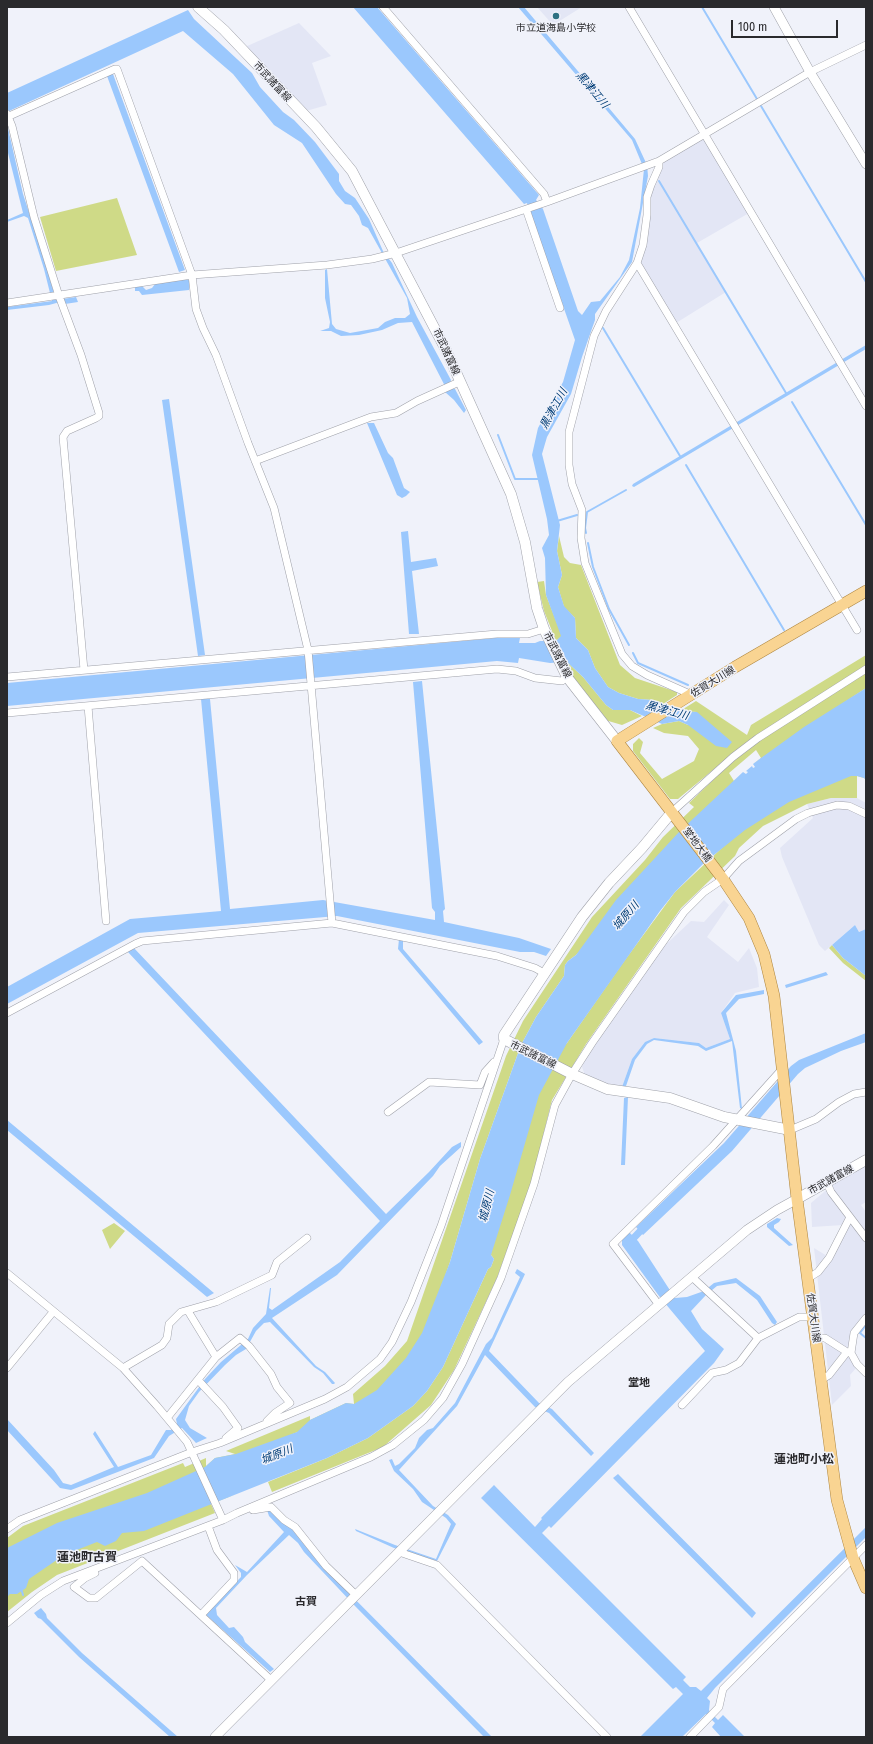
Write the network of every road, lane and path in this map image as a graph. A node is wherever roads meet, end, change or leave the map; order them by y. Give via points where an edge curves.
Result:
1 (198, 7) edge
2 (383, 7) edge
3 (629, 7) edge
4 (774, 7) edge
5 (866, 45) edge
6 (810, 72) junction
7 (7, 116) edge
8 (705, 135) junction
9 (659, 161) junction
10 (866, 164) edge
11 (545, 203) junction
12 (526, 209) junction
13 (388, 255) junction
14 (638, 263) junction
15 (192, 275) junction
16 (55, 297) junction
17 (7, 303) edge
18 (560, 308) dead end
19 (456, 383) junction
20 (866, 406) edge
21 (255, 461) junction
22 (866, 591) edge
23 (843, 606) junction
24 (857, 630) dead end
25 (546, 633) junction
26 (308, 651) junction
27 (866, 668) edge
28 (84, 670) junction
29 (565, 674) junction
30 (7, 677) edge
31 (311, 683) junction
32 (689, 696) junction
33 (88, 706) junction
34 (7, 713) edge
35 (617, 741) junction
36 (672, 812) junction
37 (866, 814) edge
38 (723, 879) junction
39 (106, 921) dead end
40 (332, 921) junction
41 (544, 973) junction
42 (7, 1013) edge
43 (505, 1040) junction
44 (497, 1059) junction
45 (783, 1070) junction
46 (572, 1074) junction
47 (866, 1092) edge
48 (388, 1112) dead end
49 (738, 1119) junction
50 (790, 1130) junction
51 (866, 1160) edge
52 (827, 1183) junction
53 (797, 1199) junction
54 (850, 1216) junction
55 (308, 1238) dead end
56 (866, 1238) edge
57 (7, 1273) edge
58 (692, 1277) junction
59 (807, 1279) junction
60 (661, 1303) junction
61 (188, 1311) junction
62 (53, 1312) junction
63 (812, 1317) junction
64 (866, 1318) edge
65 (758, 1338) junction
66 (815, 1338) junction
67 (849, 1353) junction
68 (216, 1357) junction
69 (7, 1368) edge
70 (123, 1368) junction
71 (866, 1373) edge
72 (821, 1380) junction
73 (199, 1381) junction
74 (682, 1405) dead end
75 (167, 1418) junction
76 (265, 1424) junction
77 (220, 1443) junction
78 (193, 1453) junction
79 (237, 1513) junction
80 (222, 1519) junction
81 (208, 1526) junction
82 (7, 1529) edge
83 (866, 1545) edge
84 (401, 1550) junction
85 (853, 1558) junction
86 (104, 1565) junction
87 (866, 1588) edge
88 (352, 1598) junction
89 (200, 1615) junction
90 (7, 1623) edge
91 (271, 1680) junction
92 (215, 1737) edge
93 (607, 1737) edge
94 (690, 1737) edge

1 - 13 main road, 市武諸富線 via 224,30 316,127 352,171
2 - 11 street via 544,194
3 - 8 street
4 - 6 street
5 - 6 street
6 - 8 street
6 - 10 street
7 - 15 street via 115,68
7 - 16 street
8 - 9 street
8 - 20 street
9 - 11 street
9 - 14 street via 647,197 643,245
11 - 12 street
12 - 13 street
12 - 18 street
13 - 15 street via 327,265
13 - 19 main road, 市武諸富線 via 446,350
14 - 23 street
14 - 32 street via 606,311 594,336 569,432 569,464 572,484 582,510 581,538 585,563 622,654 632,666
15 - 16 street
15 - 21 street via 196,309
16 - 17 street
16 - 28 street via 62,304 99,412 99,416 67,431 63,437
19 - 21 street via 396,413 371,417
19 - 25 main road, 市武諸富線 via 510,494 525,542 537,608
21 - 26 street via 274,508
22 - 23 main road, 佐賀大川線
23 - 24 street
23 - 32 main road, 佐賀大川線
25 - 26 street via 496,634
25 - 29 main road, 市武諸富線
26 - 28 street
26 - 31 street
27 - 36 street via 739,752
28 - 30 street
29 - 31 street via 562,680 535,678 516,671 497,669
29 - 35 main road, 市武諸富線
31 - 33 street
31 - 40 street
32 - 35 main road, 佐賀大川線
33 - 34 street
33 - 39 street
35 - 36 main road
36 - 38 main road, 堂地大橋
36 - 41 main road, 市武諸富線 via 608,883
37 - 38 street via 849,806 837,806 808,813 745,856
38 - 45 main road via 749,918 764,954 774,996
38 - 46 street via 704,892 684,912
40 - 41 street via 497,956
40 - 42 street via 142,941
41 - 43 main road, 市武諸富線 via 504,1035
43 - 44 street
43 - 46 main road, 市武諸富線
44 - 48 street via 485,1072 480,1085 429,1082
44 - 76 street via 441,1226 392,1342 380,1359 347,1387
45 - 49 street
45 - 50 main road, 佐賀大川線
46 - 49 main road, 市武諸富線 via 607,1089 670,1098 724,1117
46 - 79 street via 555,1105 534,1184 501,1278 462,1364 443,1398 424,1420 393,1445 349,1467
47 - 50 street via 854,1094 816,1119
49 - 50 main road, 市武諸富線
49 - 60 street via 613,1244
50 - 53 main road, 佐賀大川線
51 - 52 main road, 市武諸富線
52 - 53 main road, 市武諸富線
52 - 54 street
53 - 58 street via 747,1230
53 - 59 main road, 佐賀大川線
54 - 56 street
54 - 59 street via 829,1258 818,1272
55 - 61 street via 277,1262 272,1275 216,1302
57 - 62 street
58 - 60 street
58 - 65 street
59 - 63 main road, 佐賀大川線
60 - 84 street via 568,1382
61 - 68 street
61 - 70 street via 181,1312 168,1324 167,1338 162,1345
62 - 69 street
62 - 70 street
63 - 65 street via 799,1317
63 - 66 main road, 佐賀大川線
64 - 67 street via 854,1333
65 - 74 street via 739,1363 726,1370 712,1373
66 - 67 street via 825,1338
66 - 72 main road, 佐賀大川線
67 - 71 street
67 - 72 street
68 - 73 street
68 - 76 street via 240,1338 271,1374 277,1387 290,1403 274,1413
70 - 75 street
72 - 85 main road, 佐賀大川線 via 837,1500
73 - 75 street
73 - 77 street via 238,1428
75 - 78 street
76 - 77 street
77 - 78 street
78 - 80 street
78 - 82 street via 20,1520
79 - 80 street
79 - 88 street via 272,1506 294,1527
80 - 81 street
81 - 86 street
81 - 89 street via 217,1550 234,1573 234,1580
83 - 85 street
84 - 88 street
84 - 93 street via 437,1565
85 - 87 main road
85 - 94 street via 723,1689 719,1707
86 - 89 street via 74,1587 89,1598 96,1598 142,1561
86 - 90 street via 63,1581
88 - 91 street
89 - 91 street
91 - 92 street

